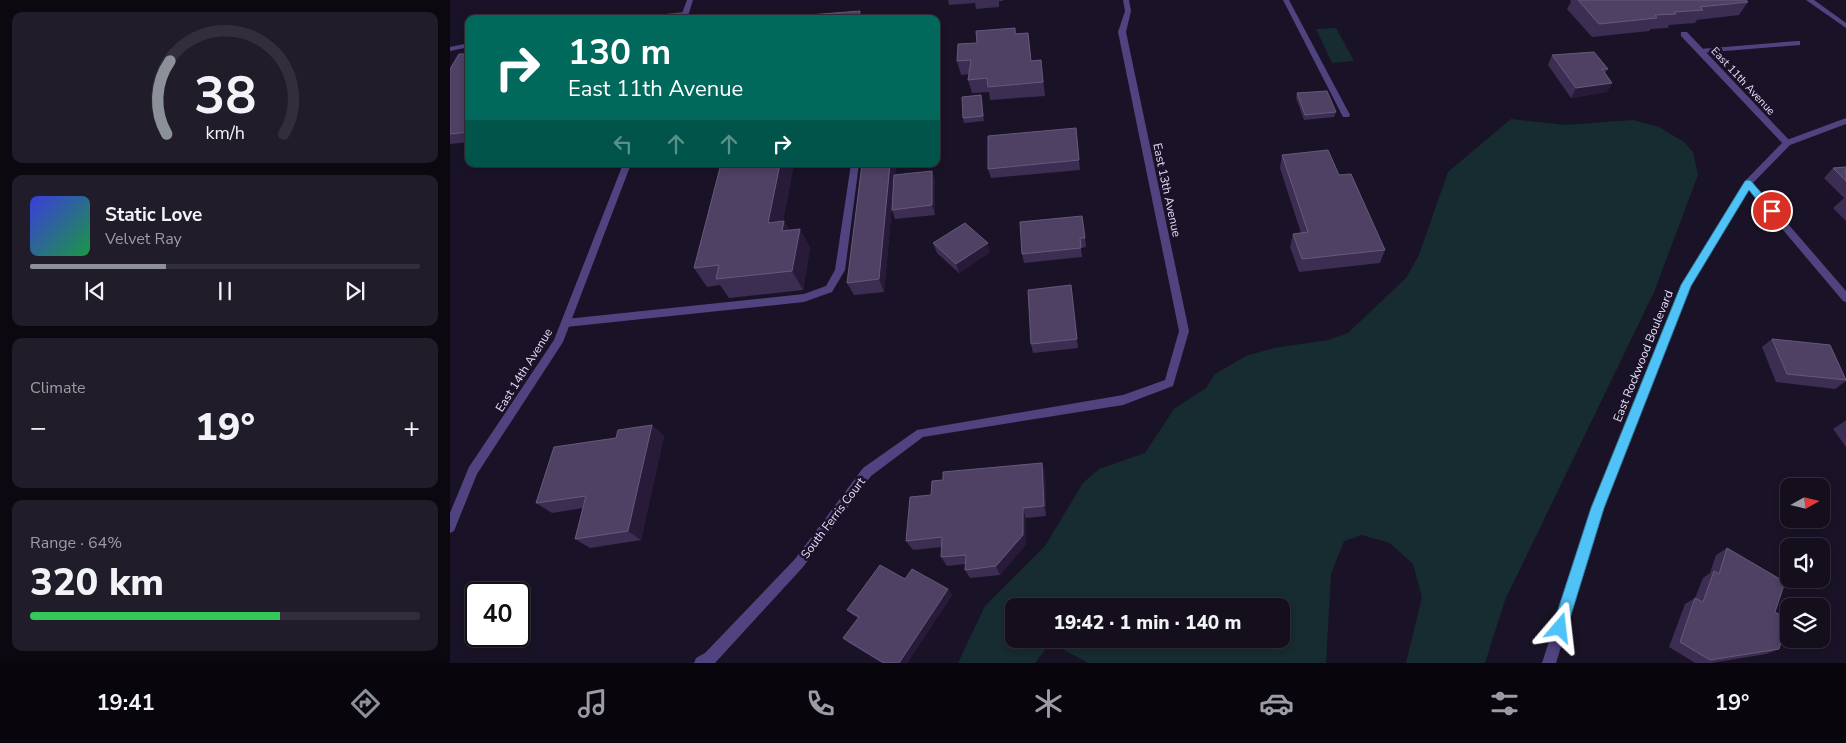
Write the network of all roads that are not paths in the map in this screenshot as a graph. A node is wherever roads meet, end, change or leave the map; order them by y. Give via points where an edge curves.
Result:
1 (690, 0) edge
2 (1126, 0) edge
3 (1286, 0) edge
4 (1809, 0) edge
5 (684, 15) edge
6 (1846, 26) edge
7 (1684, 34) dead end
8 (1797, 43) dead end
9 (465, 46) edge
10 (450, 49) edge
11 (1700, 51) junction
12 (1346, 115) dead end
13 (1846, 121) edge
14 (1787, 143) junction
15 (626, 167) edge
16 (855, 167) edge
17 (1748, 183) junction
18 (1846, 298) edge
19 (566, 323) junction
20 (1169, 384) joint
21 (450, 527) edge
22 (701, 663) edge
23 (1549, 663) edge

1 - 5 street
2 - 20 street, East 13th Avenue via 1128,11 1122,32 1184,331
3 - 12 street
4 - 6 street
7 - 11 street, East 11th Avenue
8 - 11 street
9 - 10 street
11 - 14 street, East 11th Avenue
13 - 14 street
14 - 17 street, East Rockwood Boulevard
15 - 19 street, East 14th Avenue
16 - 19 street via 840,270 828,289 804,298
17 - 18 street
17 - 23 street, East Rockwood Boulevard via 1686,285 1598,508
19 - 21 street, East 14th Avenue via 558,342 473,471
20 - 22 street, South Ferris Court via 1124,400 922,433 867,472 799,563 710,658

